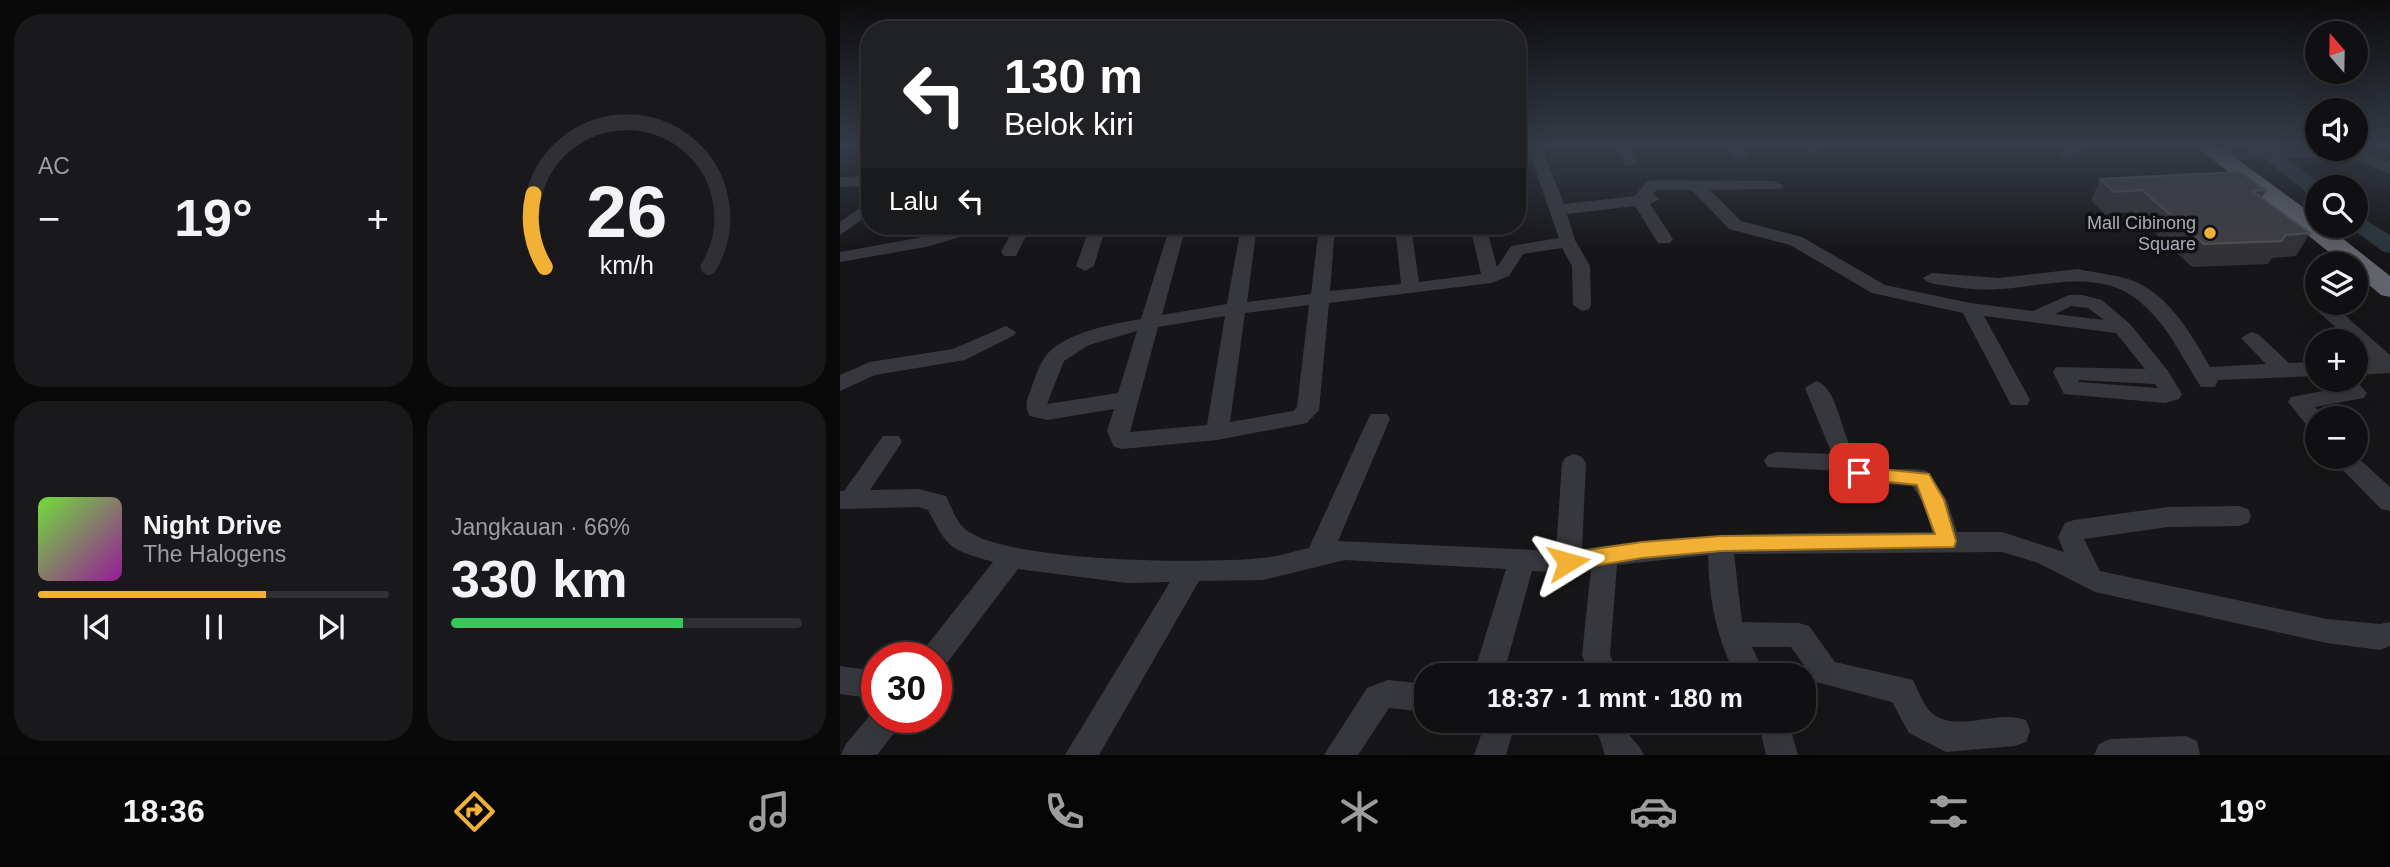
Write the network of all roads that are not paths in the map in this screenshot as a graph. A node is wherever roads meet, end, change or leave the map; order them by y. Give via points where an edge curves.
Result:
1 (861, 181) edge
2 (1546, 181) edge
3 (2257, 181) edge
4 (2266, 181) edge
5 (840, 182) edge
6 (1775, 186) dead end
7 (1702, 190) junction
8 (1640, 201) junction
9 (2305, 207) edge
10 (1556, 210) junction
11 (861, 213) edge
12 (840, 230) edge
13 (910, 235) edge
14 (946, 235) edge
15 (1018, 235) edge
16 (1095, 235) edge
17 (1175, 235) edge
18 (1248, 235) edge
19 (1326, 235) edge
20 (1404, 235) edge
21 (1480, 235) edge
22 (2345, 238) edge
23 (1664, 239) dead end
24 (1567, 241) junction
25 (900, 247) junction
26 (1010, 252) dead end
27 (840, 257) edge
28 (1085, 266) dead end
29 (2390, 274) edge
30 (1491, 278) junction
31 (1932, 278) dead end
32 (1411, 289) junction
33 (2390, 289) edge
34 (1322, 298) junction
35 (1582, 305) dead end
36 (1237, 309) junction
37 (1970, 309) junction
38 (2334, 315) edge
39 (1151, 322) junction
40 (2350, 329) edge
41 (1006, 332) dead end
42 (2251, 338) dead end
43 (2368, 346) edge
44 (2368, 367) edge
45 (2305, 369) edge
46 (2284, 370) junction
47 (2160, 377) dead end
48 (840, 384) edge
49 (1816, 388) dead end
50 (2355, 392) edge
51 (1127, 400) junction
52 (2019, 400) dead end
53 (2305, 408) edge
54 (1379, 419) dead end
55 (1217, 432) junction
56 (891, 442) dead end
57 (1776, 461) dead end
58 (1574, 463) dead end
59 (1847, 463) junction
60 (2355, 469) edge
61 (845, 500) edge
62 (2390, 502) edge
63 (2239, 516) dead end
64 (1947, 541) junction
65 (1721, 544) junction
66 (1319, 555) junction
67 (1605, 556) junction
68 (1012, 558) junction
69 (1522, 560) junction
70 (1568, 562) junction
71 (1190, 573) junction
72 (2087, 577) junction
73 (1731, 634) junction
74 (2387, 641) edge
75 (946, 642) edge
76 (1492, 663) edge
77 (1599, 663) edge
78 (1746, 663) edge
79 (840, 680) edge
80 (861, 683) edge
81 (1414, 697) edge
82 (2015, 731) dead end
83 (875, 733) edge
84 (1497, 733) edge
85 (1612, 733) edge
86 (1776, 733) edge
87 (2186, 752) dead end
88 (857, 755) edge
89 (1082, 755) edge
90 (1340, 755) edge
91 (1490, 755) edge
92 (1628, 755) edge
93 (1782, 755) edge
94 (2110, 755) edge

1 - 5 street
2 - 10 street
3 - 33 highway
4 - 9 highway
6 - 7 street
7 - 8 street via 1656,184
7 - 37 street via 1735,225 1796,241 1879,289
8 - 10 street
8 - 23 street
10 - 24 street
11 - 12 street
13 - 25 street
14 - 25 street
15 - 26 street
16 - 28 street
17 - 39 street
18 - 36 street
19 - 34 street
20 - 32 street
21 - 30 street
22 - 29 highway
24 - 30 street via 1517,250 1503,272
24 - 35 street via 1581,266
25 - 27 street
30 - 32 street
31 - 46 street via 1999,284 2078,274 2129,286 2177,327 2205,378
32 - 34 street
34 - 36 street
34 - 55 street via 1308,410 1299,418
36 - 39 street
36 - 55 street
37 - 47 street via 2123,328
37 - 52 street
38 - 40 street
39 - 51 street
39 - 51 street via 1068,348 1057,356 1036,405 1038,411 1047,412
41 - 48 street via 978,343 963,359 870,369
42 - 46 street
43 - 44 street via 2390,366
45 - 46 street
49 - 59 street
50 - 53 street via 2300,402
51 - 55 street via 1118,431 1122,441
54 - 66 street
56 - 61 street
57 - 59 street
58 - 70 street
59 - 64 street via 1869,475 1923,479 1935,500
60 - 62 street
61 - 68 street via 919,498 937,503 954,535
63 - 72 street via 2168,517 2074,530 2071,537
64 - 65 street
64 - 72 street via 2025,546
65 - 67 street
65 - 73 street via 1722,592
66 - 69 street via 1376,550
66 - 71 street via 1263,569
67 - 70 street
67 - 77 street via 1596,655
68 - 71 street via 1128,572
68 - 75 street
69 - 70 street
69 - 76 street
71 - 89 street
72 - 74 street via 2276,621
73 - 78 street
73 - 82 street via 1799,635 1826,673 1902,690 1920,723 1946,737
79 - 80 street
81 - 90 street via 1388,694 1378,698
83 - 88 street
84 - 91 street
85 - 92 street via 1620,751
86 - 93 street
87 - 94 street

